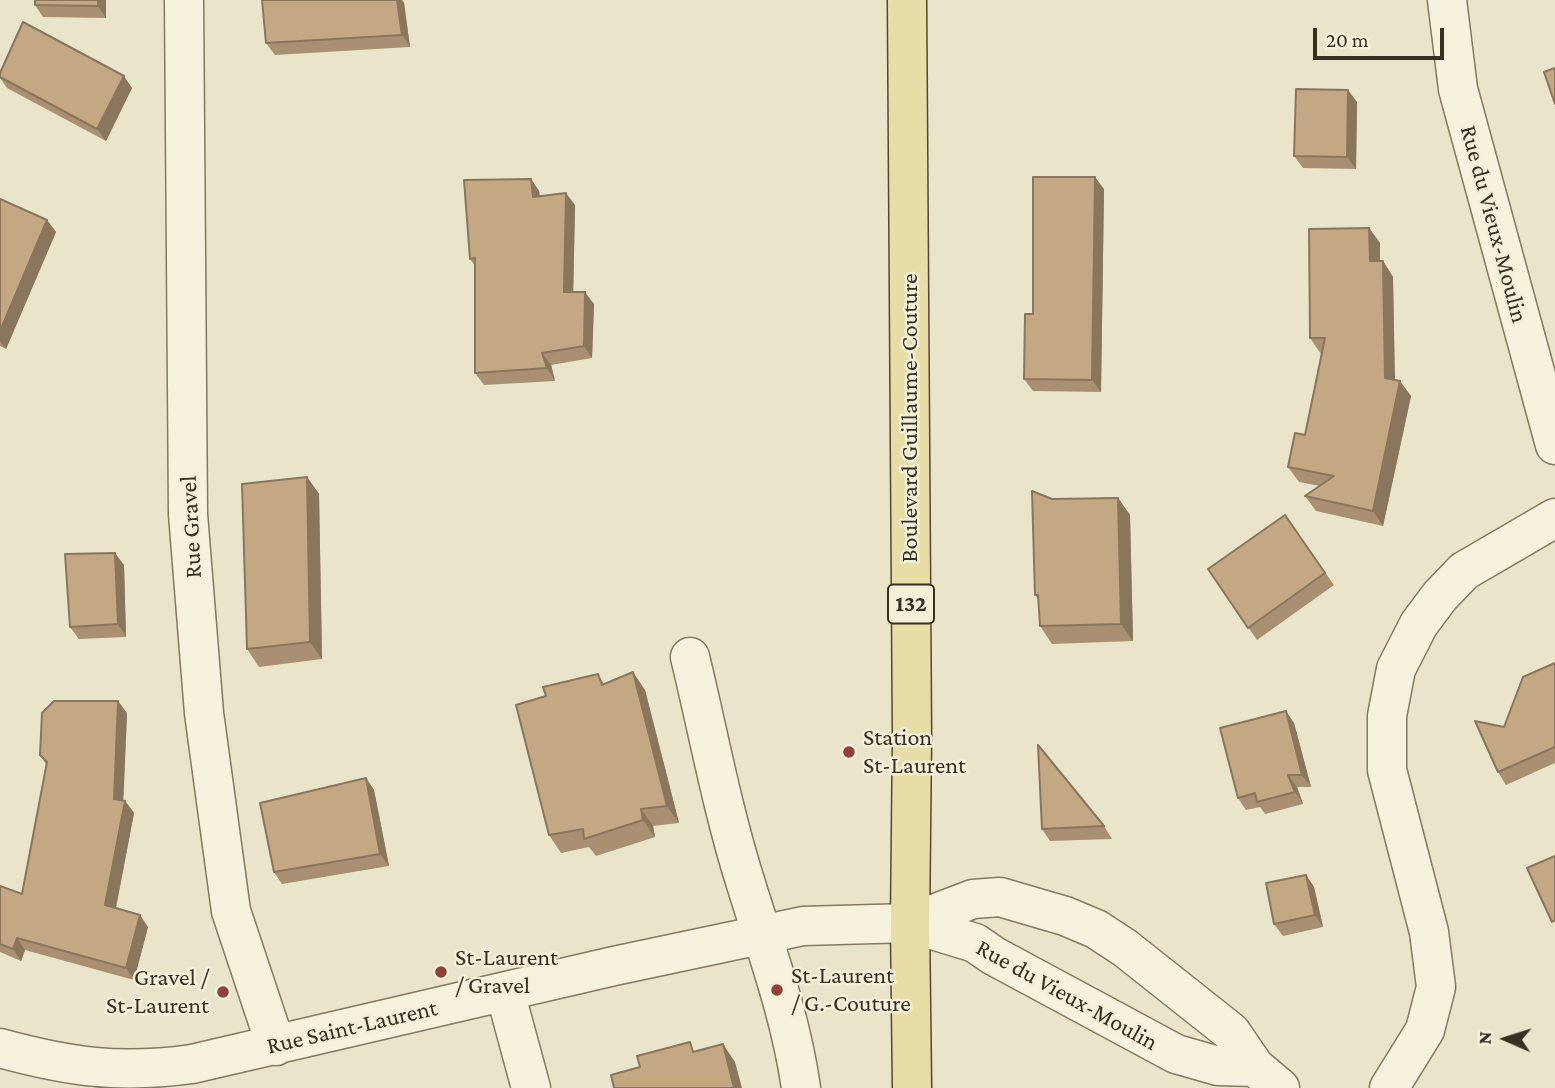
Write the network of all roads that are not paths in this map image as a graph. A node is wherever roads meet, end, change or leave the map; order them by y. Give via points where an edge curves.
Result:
1 (184, 0) edge
2 (907, 0) edge
3 (1447, 0) edge
4 (1555, 445) edge
5 (1555, 518) edge
6 (690, 657) dead end
7 (910, 923) junction
8 (763, 934) junction
9 (505, 992) junction
10 (276, 1046) junction
11 (0, 1048) edge
12 (1268, 1078) edge
13 (531, 1088) edge
14 (801, 1088) edge
15 (912, 1088) edge
16 (1389, 1088) edge

1 - 10 street, Rue Gravel via 188,514 204,713 232,911
2 - 7 main road, Boulevard Guillaume-Couture / 132
3 - 4 street, Rue du Vieux-Moulin via 1458,89
5 - 16 street via 1464,571 1419,624 1396,669 1387,716 1387,770 1429,932 1436,987 1425,1030
6 - 8 street via 744,879
7 - 8 street, Rue Saint-Laurent via 803,926
7 - 12 street, Rue du Vieux-Moulin via 975,943 1176,1054
7 - 12 street, Rue du Vieux-Moulin via 973,900 1000,897 1096,929 1231,1032
7 - 15 main road, Boulevard Guillaume-Couture / 132
8 - 9 street, Rue Saint-Laurent
8 - 14 street
9 - 10 street, Rue Saint-Laurent
9 - 13 street
10 - 11 street, Rue Saint-Laurent via 150,1070 108,1070

